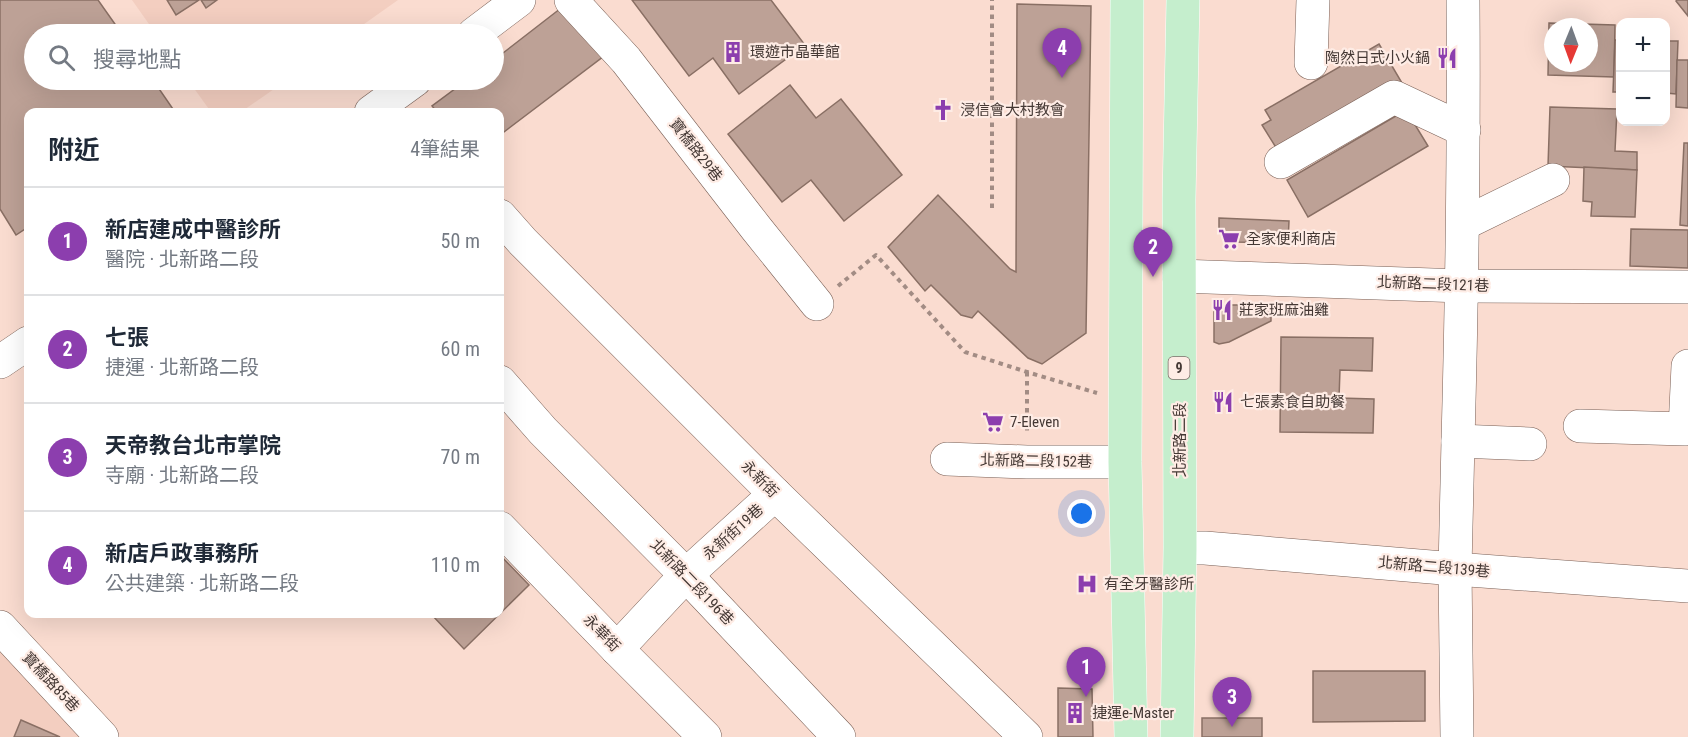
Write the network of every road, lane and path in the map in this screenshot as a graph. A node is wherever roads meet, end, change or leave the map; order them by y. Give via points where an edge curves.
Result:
1 (519, 0) edge
2 (571, 0) edge
3 (992, 0) edge
4 (1127, 0) edge
5 (1183, 0) edge
6 (1312, 0) edge
7 (1462, 0) edge
8 (487, 24) edge
9 (1311, 63) dead end
10 (1464, 130) junction
11 (1281, 162) dead end
12 (1553, 180) dead end
13 (992, 208) dead end
14 (504, 221) edge
15 (1462, 224) junction
16 (1179, 276) junction
17 (1462, 286) junction
18 (1688, 287) edge
19 (817, 304) joint
20 (24, 346) edge
21 (0, 362) edge
22 (1688, 366) edge
23 (1027, 372) junction
24 (504, 387) edge
25 (1126, 402) junction
26 (1580, 426) dead end
27 (1458, 441) junction
28 (1530, 444) dead end
29 (947, 459) dead end
30 (1027, 462) junction
31 (1125, 462) junction
32 (775, 495) junction
33 (504, 532) edge
34 (1180, 548) junction
35 (1455, 569) junction
36 (686, 575) junction
37 (1683, 585) edge
38 (0, 627) edge
39 (617, 649) junction
40 (102, 737) edge
41 (705, 737) edge
42 (839, 737) edge
43 (1026, 737) edge
44 (1131, 737) edge
45 (1177, 737) edge
46 (1456, 737) edge

1 - 8 street
2 - 19 street, 寶橋路29巷 via 626,60
3 - 13 path
4 - 25 main road
5 - 16 main road, 北新路二段 / 9
6 - 9 street
7 - 10 street
10 - 11 street via 1394,97
10 - 15 street
12 - 15 street
14 - 32 street, 永新街
15 - 17 street
16 - 17 street, 北新路二段121巷
16 - 34 main road, 北新路二段 / 9
17 - 18 street, 北新路二段121巷
17 - 27 street
19 - 23 path via 876,255 965,352
20 - 21 street
22 - 26 street via 1685,429
23 - 25 path
23 - 30 path
24 - 36 street, 北新路二段196巷
25 - 31 main road
27 - 28 street
27 - 35 street
29 - 30 street, 北新路二段152巷
30 - 31 street, 北新路二段152巷
31 - 44 main road
32 - 36 street, 永新街19巷
32 - 43 street, 永新街
33 - 39 street, 永華街
34 - 35 street, 北新路二段139巷
34 - 45 main road, 北新路二段 / 9
35 - 37 street, 北新路二段139巷
35 - 46 street
36 - 39 street, 永新街19巷
36 - 42 street, 北新路二段196巷
38 - 40 street, 寶橋路85巷
39 - 41 street, 永華街

